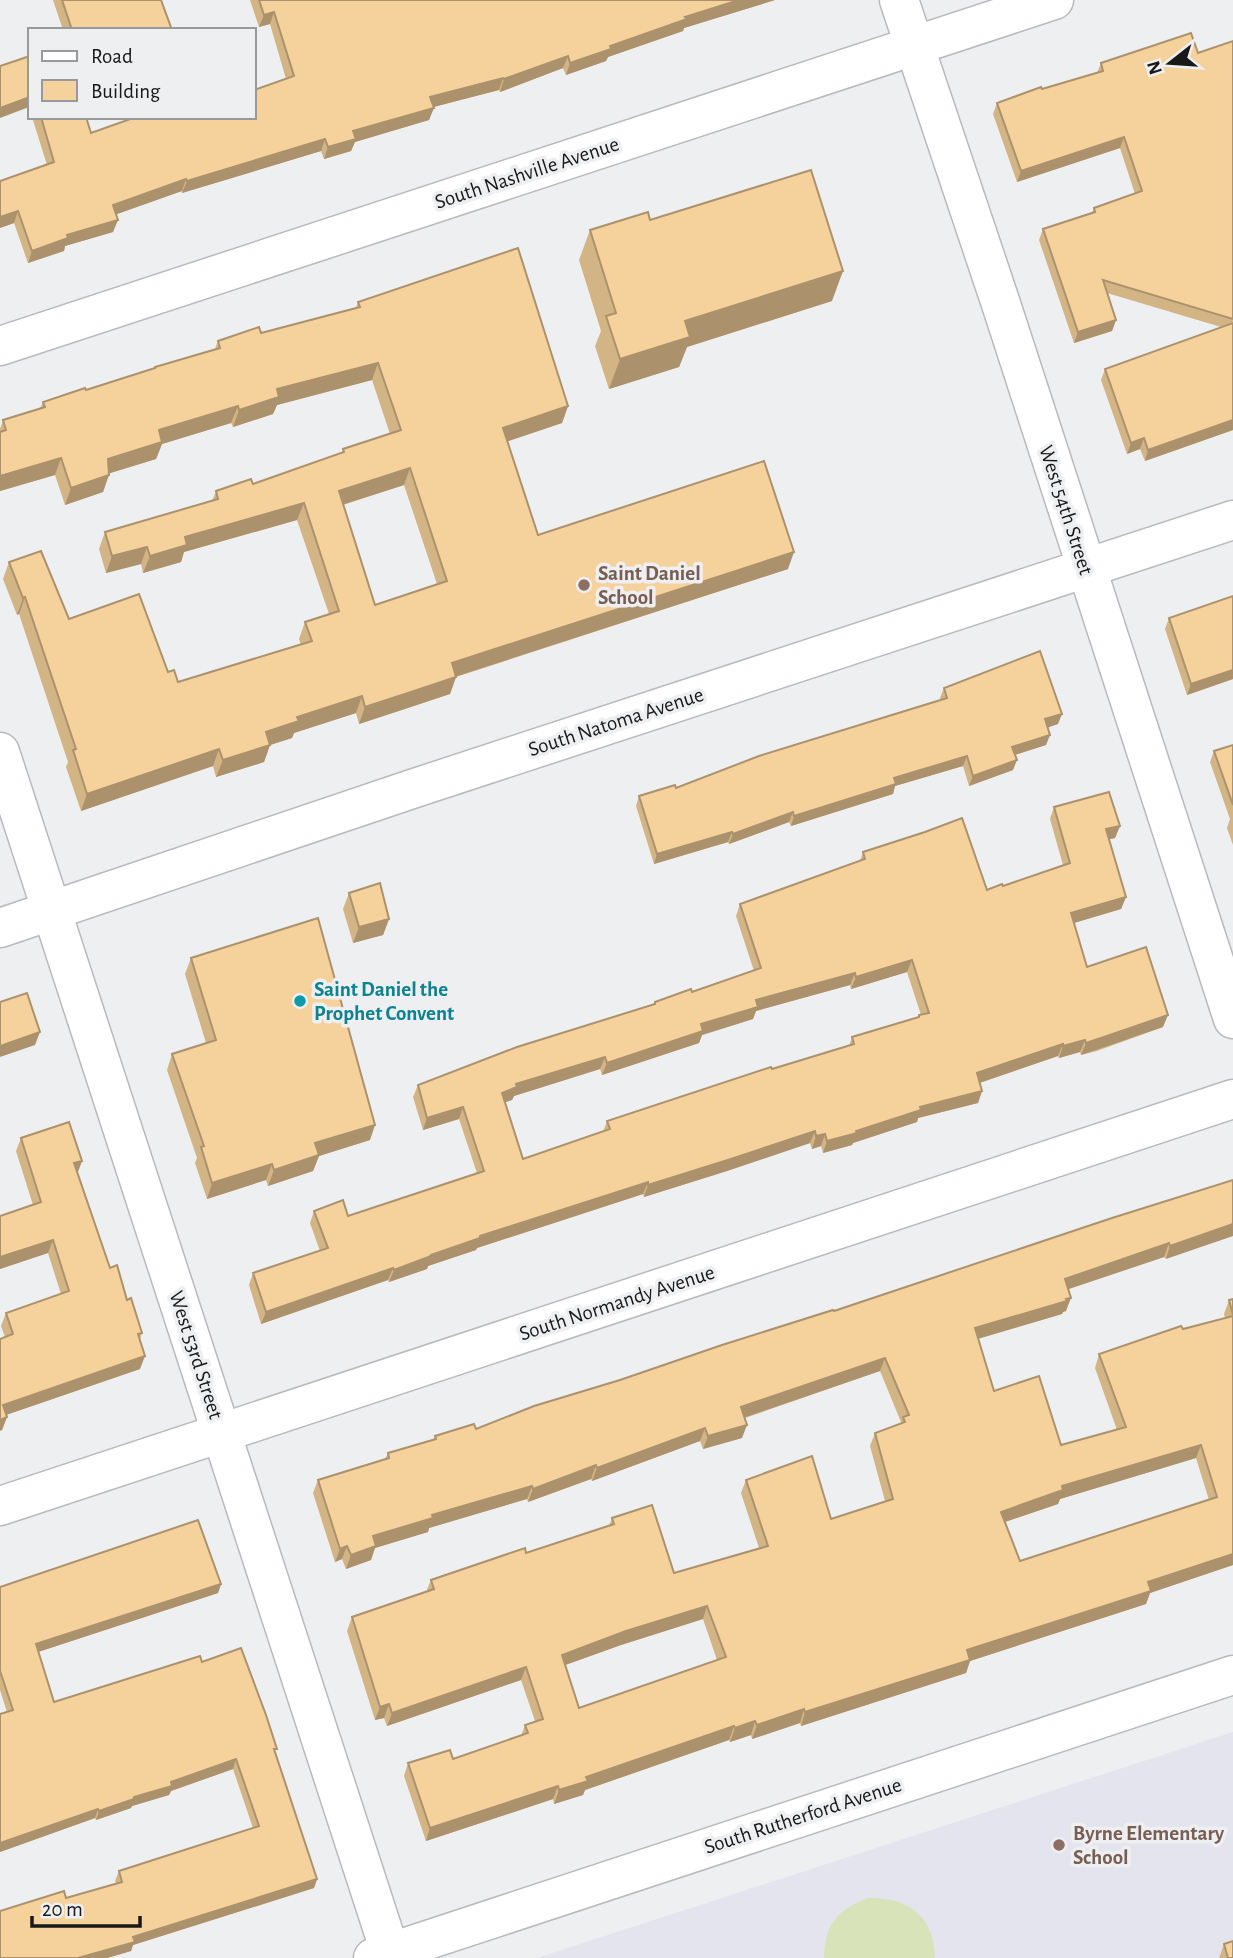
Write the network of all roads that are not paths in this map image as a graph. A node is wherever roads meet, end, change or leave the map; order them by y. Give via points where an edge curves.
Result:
1 (899, 0) edge
2 (1054, 0) edge
3 (915, 46) junction
4 (0, 346) edge
5 (1233, 520) edge
6 (1085, 569) junction
7 (0, 752) edge
8 (52, 911) junction
9 (0, 928) edge
10 (1233, 1019) edge
11 (1233, 1099) edge
12 (222, 1433) junction
13 (0, 1506) edge
14 (1233, 1675) edge
15 (385, 1956) edge

1 - 3 street, West 54th Street
2 - 3 street, South Nashville Avenue
3 - 4 street, South Nashville Avenue
3 - 6 street, West 54th Street
5 - 6 street, South Natoma Avenue
6 - 8 street, South Natoma Avenue via 515,754
6 - 10 street, West 54th Street
7 - 8 street, West 53rd Street
8 - 9 street, South Natoma Avenue
8 - 12 street, West 53rd Street
11 - 12 street, South Normandy Avenue
12 - 13 street, South Normandy Avenue
12 - 15 street, West 53rd Street
14 - 15 street, South Rutherford Avenue

